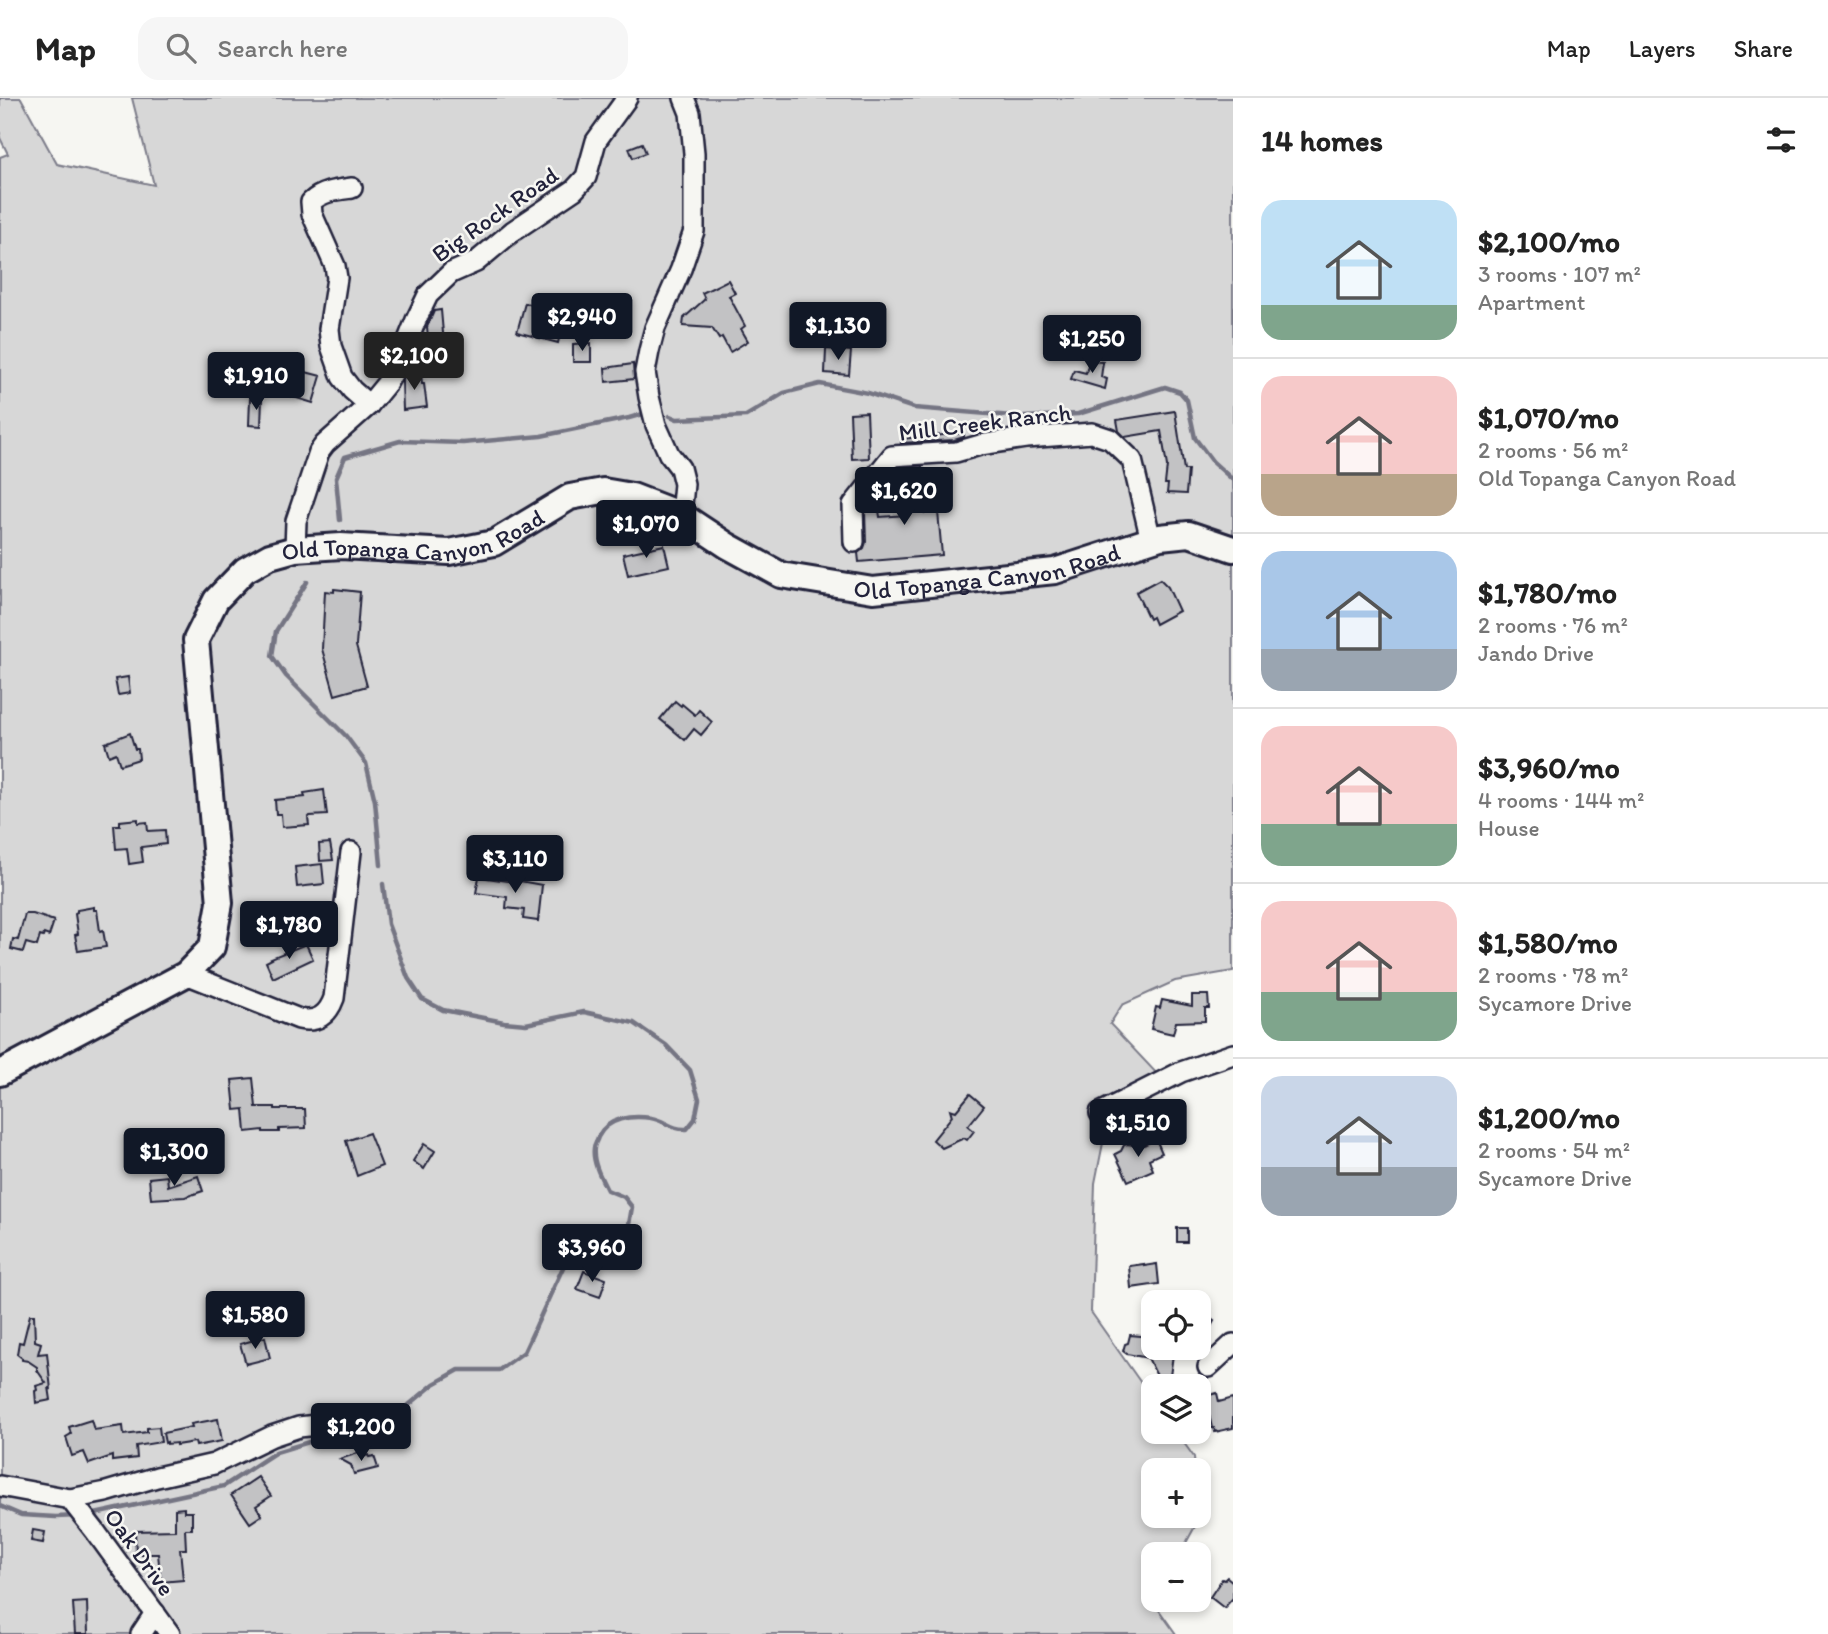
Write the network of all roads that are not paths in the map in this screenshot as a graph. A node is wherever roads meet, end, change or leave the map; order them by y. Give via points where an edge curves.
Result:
1 (627, 98) edge
2 (684, 98) edge
3 (352, 188) dead end
4 (369, 405) junction
5 (681, 515) junction
6 (1151, 540) junction
7 (854, 542) dead end
8 (295, 549) junction
9 (1233, 549) edge
10 (351, 852) dead end
11 (186, 974) junction
12 (1233, 1054) edge
13 (0, 1073) edge
14 (1100, 1113) dead end
15 (1233, 1345) edge
16 (1208, 1367) dead end
17 (379, 1418) dead end
18 (0, 1486) edge
19 (74, 1503) junction
20 (155, 1613) junction
21 (141, 1634) edge
22 (170, 1634) edge

1 - 4 street, Big Rock Road via 597,141 586,177 574,190 476,262 451,273 428,295 400,360
2 - 5 street via 694,153 694,231 655,328 645,372 656,425 680,468 684,484
3 - 4 street via 332,191 311,202 337,278 331,345 342,377
4 - 8 street, Big Rock Road via 319,453 296,522
5 - 6 main road, Old Topanga Canyon Road via 781,575 873,590 1055,571
5 - 8 main road, Old Topanga Canyon Road via 632,496 603,491 570,497 494,542 449,552 341,546
6 - 7 street, Mill Creek Ranch via 1132,460 1110,439 1091,433 892,456 853,505
6 - 9 main road, Old Topanga Canyon Road via 1189,534
8 - 11 main road, Old Topanga Canyon Road via 245,570 216,600 196,640 220,903 212,947
10 - 11 street via 334,998 321,1018 299,1019
11 - 13 main road, Old Topanga Canyon Road
12 - 14 street via 1181,1072
15 - 16 street
17 - 19 street via 299,1427 214,1464
18 - 19 street
19 - 20 street, Oak Drive
20 - 21 street
20 - 22 street, Oak Drive

